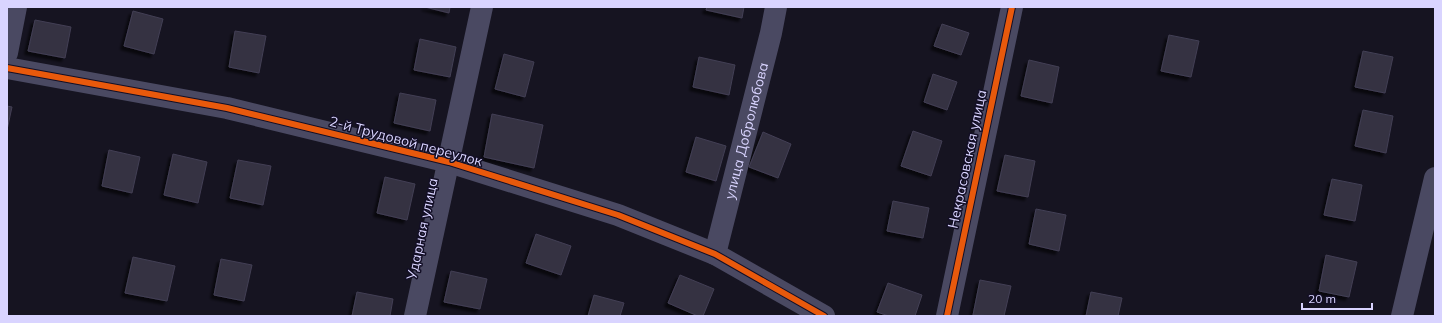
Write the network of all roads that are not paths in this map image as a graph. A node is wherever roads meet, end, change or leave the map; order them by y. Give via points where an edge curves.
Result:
1 (16, 7) edge
2 (482, 7) edge
3 (776, 7) edge
4 (1012, 7) edge
5 (7, 53) edge
6 (7, 68) edge
7 (448, 162) junction
8 (1435, 178) edge
9 (715, 254) junction
10 (415, 316) edge
11 (824, 316) edge
12 (947, 316) edge
13 (1402, 316) edge

1 - 5 street
2 - 7 street, Ударная улица
3 - 9 street, улица Добролюбова
4 - 12 street, Некрасовская улица
6 - 7 street, 2-й Трудовой переулок via 227,108
7 - 9 street, 2-й Трудовой переулок via 618,215
7 - 10 street, Ударная улица
8 - 13 street
9 - 11 street, 2-й Трудовой переулок

